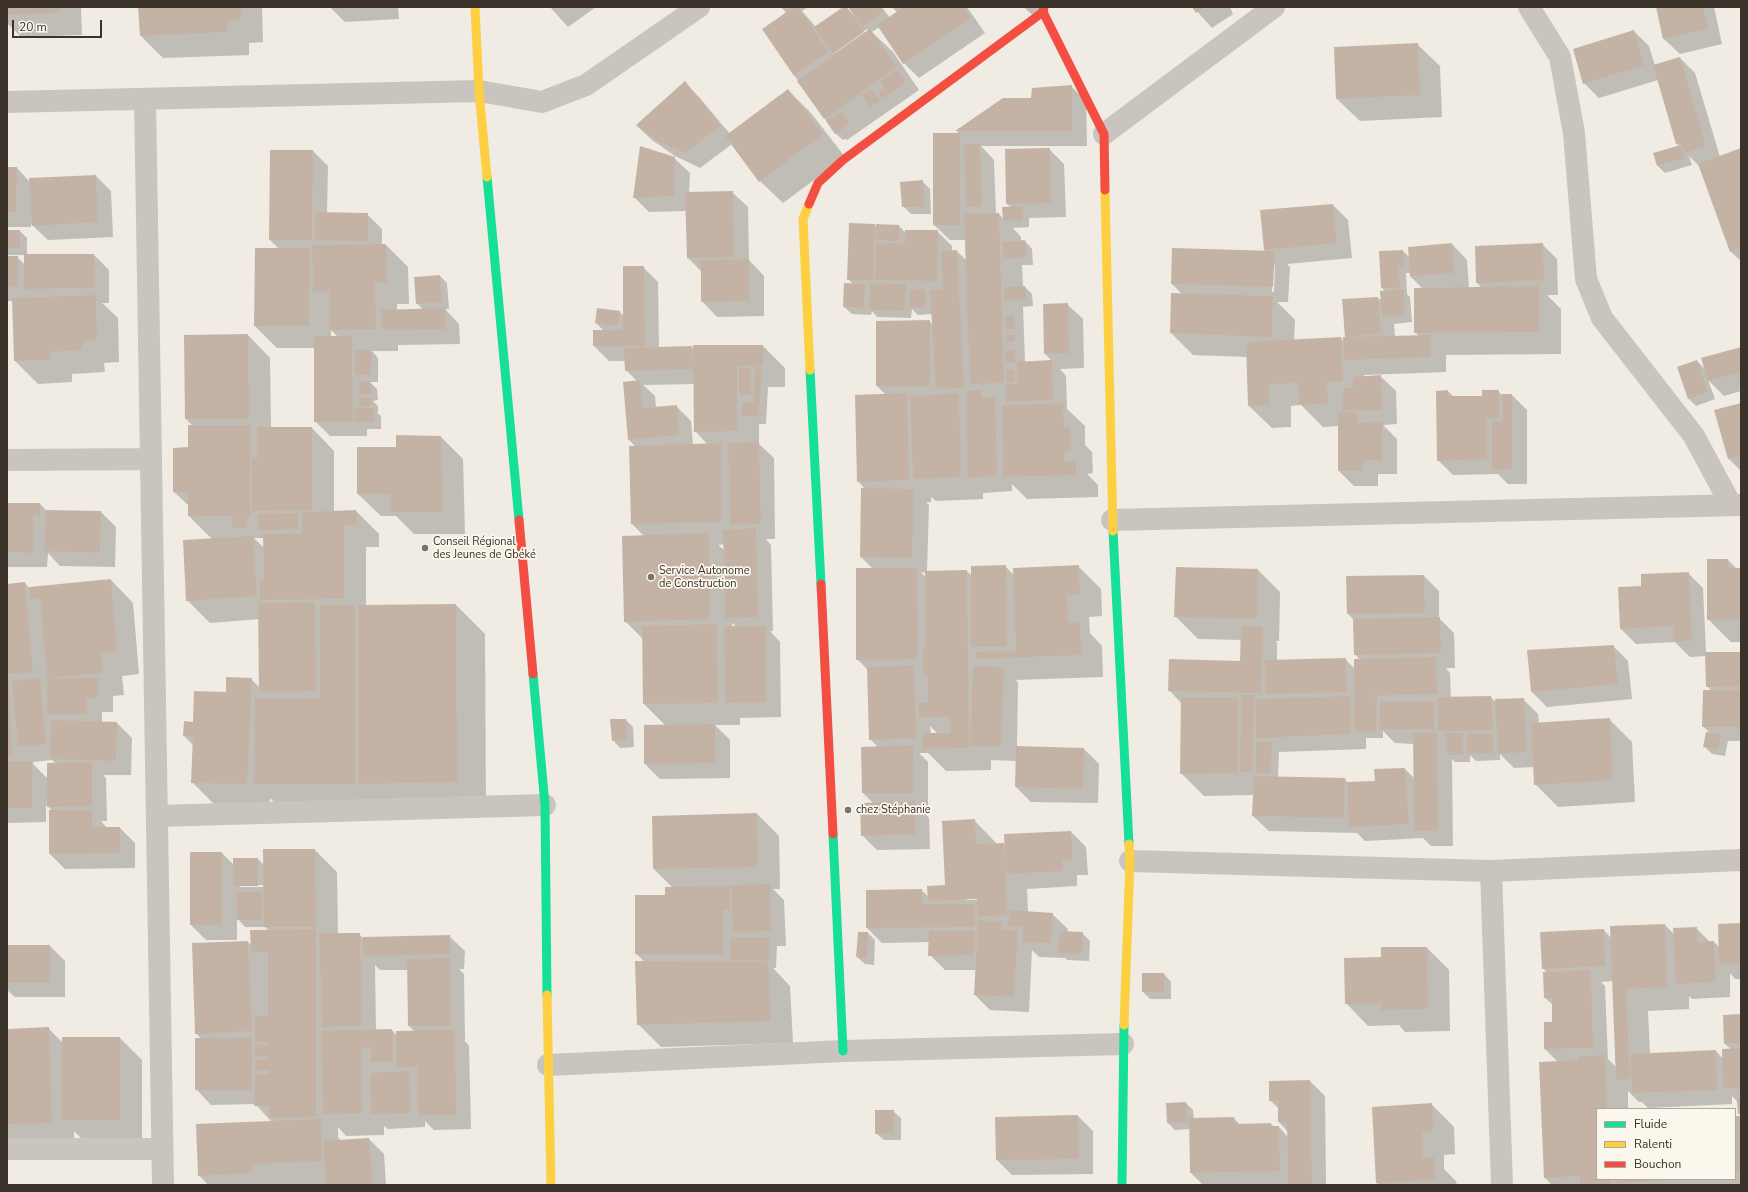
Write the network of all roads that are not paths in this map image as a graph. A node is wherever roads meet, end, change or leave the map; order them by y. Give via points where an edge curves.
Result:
1 (475, 7) edge
2 (699, 7) edge
3 (1274, 7) edge
4 (1529, 7) edge
5 (1043, 10) edge
6 (479, 91) junction
7 (145, 99) junction
8 (7, 102) edge
9 (1104, 134) junction
10 (151, 458) junction
11 (7, 460) edge
12 (1736, 505) edge
13 (1112, 520) junction
14 (545, 805) junction
15 (157, 816) junction
16 (1741, 860) edge
17 (1130, 862) junction
18 (1491, 871) junction
19 (1123, 1044) junction
20 (843, 1051) junction
21 (548, 1064) junction
22 (7, 1149) edge
23 (162, 1149) junction
24 (163, 1185) edge
25 (551, 1185) edge
26 (1122, 1185) edge
27 (1502, 1185) edge

1 - 6 street
2 - 6 street via 586,86 542,102
3 - 9 street
4 - 12 street via 1560,58 1574,133 1586,279 1602,318 1694,436
5 - 9 street
5 - 20 street via 843,160 818,183 803,219
6 - 7 street
6 - 14 street
7 - 8 street
7 - 10 street
9 - 13 street
10 - 11 street
10 - 15 street
12 - 13 street
13 - 17 street
14 - 15 street
14 - 21 street
15 - 23 street
16 - 18 street
17 - 18 street
17 - 19 street
18 - 27 street
19 - 20 street
19 - 26 street
20 - 21 street
21 - 25 street
22 - 23 street
23 - 24 street

